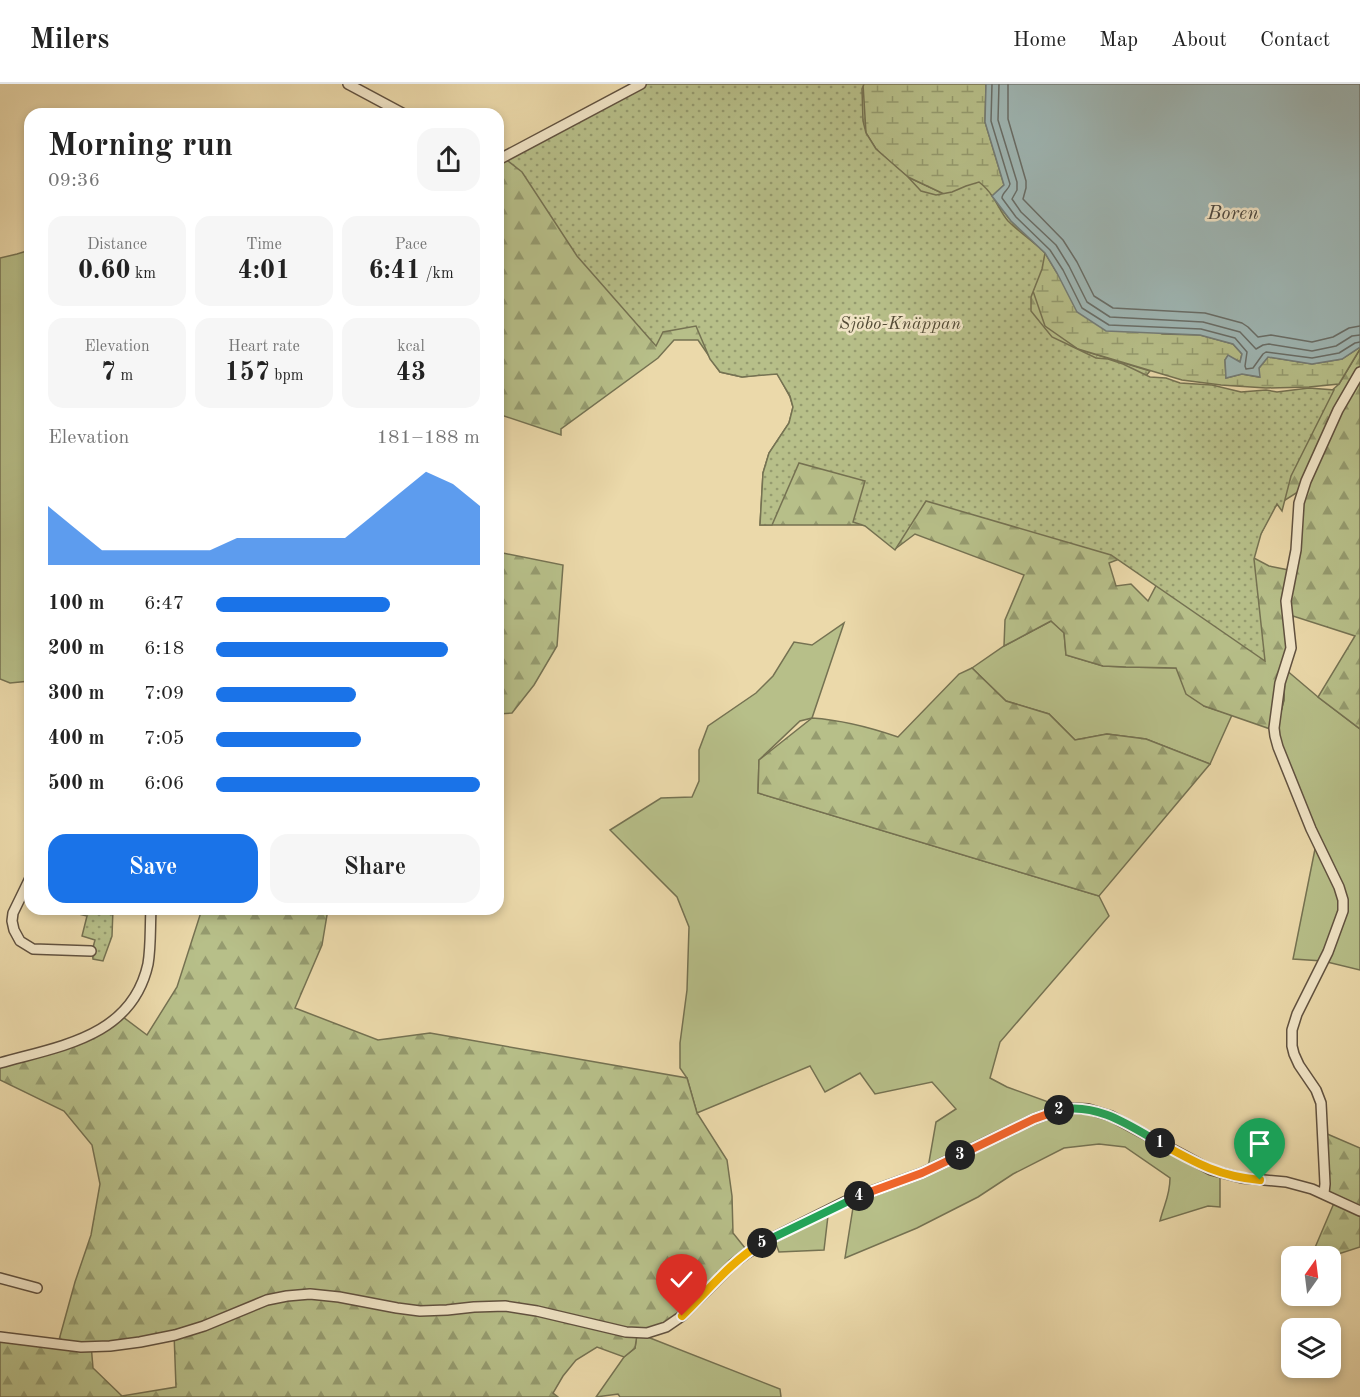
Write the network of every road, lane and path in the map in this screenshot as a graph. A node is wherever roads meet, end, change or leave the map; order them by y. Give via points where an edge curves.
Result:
1 (348, 84) edge
2 (641, 84) edge
3 (393, 108) edge
4 (504, 157) edge
5 (1360, 372) edge
6 (24, 889) edge
7 (151, 915) edge
8 (91, 951) dead end
9 (0, 1063) edge
10 (1324, 1193) junction
11 (1360, 1211) edge
12 (0, 1278) edge
13 (37, 1288) dead end
14 (0, 1337) edge

1 - 3 street
2 - 4 street
5 - 10 street via 1338,410 1299,502 1296,550 1286,601 1291,648 1280,683 1274,728 1302,808 1343,900 1329,952 1292,1030 1294,1054 1321,1103
6 - 8 street via 13,913 12,926 20,941 33,950
7 - 9 street via 145,973 134,997 117,1019 82,1039
10 - 11 street
10 - 14 street via 1296,1184 1211,1170 1111,1116 1070,1108 1034,1119 922,1173 850,1199 772,1238 733,1264 682,1316 647,1333 505,1306 420,1311 310,1294 267,1300 204,1326 140,1342 81,1347
12 - 13 street

